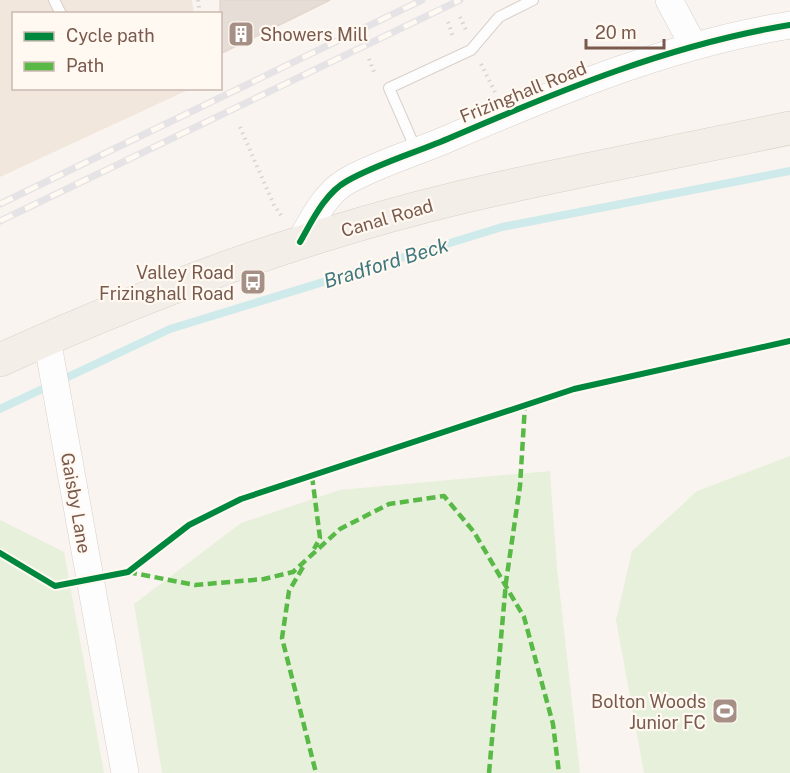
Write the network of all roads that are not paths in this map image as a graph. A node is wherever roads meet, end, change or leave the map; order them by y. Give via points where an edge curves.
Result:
1 (533, 0) edge
2 (669, 0) edge
3 (790, 25) edge
4 (693, 45) junction
5 (790, 128) edge
6 (417, 152) junction
7 (300, 242) junction
8 (50, 354) junction
9 (0, 360) edge
10 (125, 773) edge

1 - 6 lane via 500,17 471,50 389,88
2 - 4 street
3 - 4 street, Frizinghall Road
4 - 6 street, Frizinghall Road via 516,110
5 - 7 main road, Canal Road via 465,196
6 - 7 street, Frizinghall Road via 345,182 317,210
7 - 8 main road, Canal Road via 97,317
8 - 9 main road, Canal Road
8 - 10 street, Gaisby Lane

